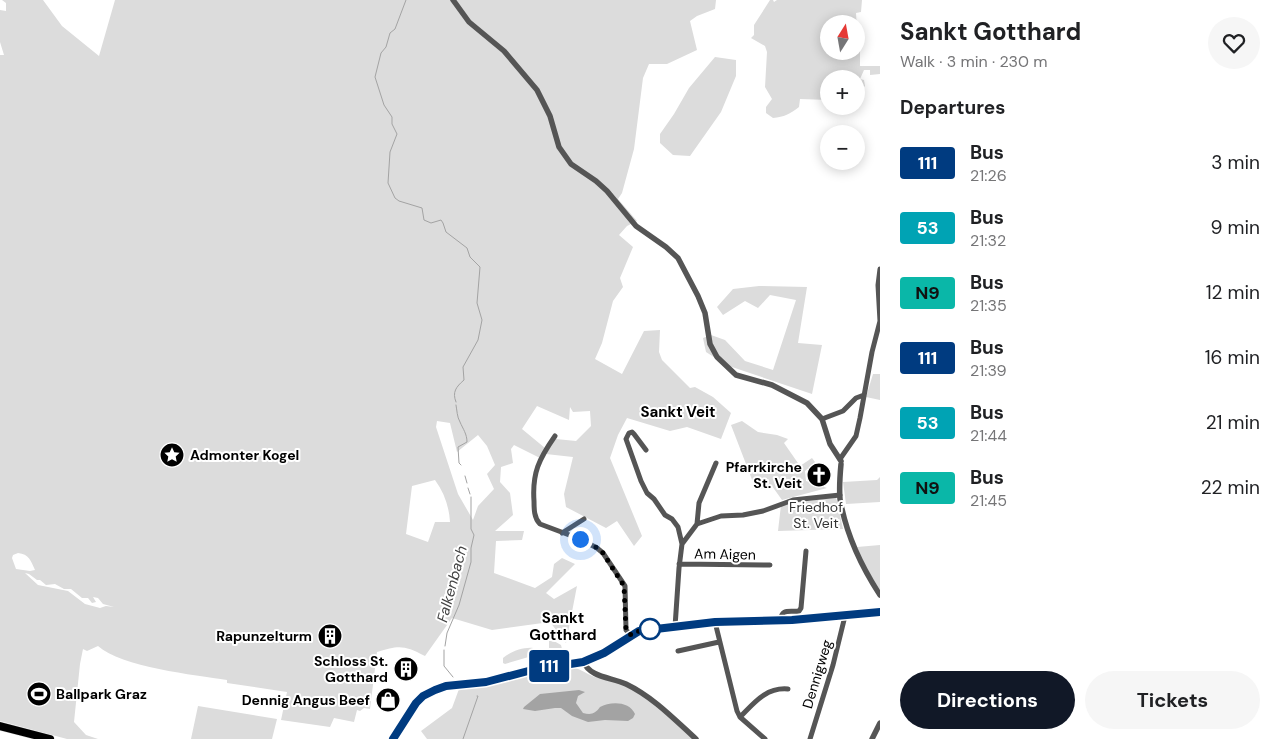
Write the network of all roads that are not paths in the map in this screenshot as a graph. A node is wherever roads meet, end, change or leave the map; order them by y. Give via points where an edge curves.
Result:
1 (452, 0) edge
2 (880, 269) edge
3 (879, 279) edge
4 (864, 396) junction
5 (822, 419) junction
6 (555, 436) dead end
7 (646, 450) dead end
8 (841, 461) junction
9 (716, 463) dead end
10 (840, 495) junction
11 (584, 518) dead end
12 (697, 524) junction
13 (562, 533) junction
14 (682, 544) junction
15 (806, 551) dead end
16 (679, 564) junction
17 (770, 565) dead end
18 (880, 595) edge
19 (880, 612) edge
20 (845, 616) junction
21 (780, 621) junction
22 (715, 622) junction
23 (675, 626) junction
24 (631, 635) junction
25 (719, 642) junction
26 (678, 652) dead end
27 (583, 662) junction
28 (788, 688) dead end
29 (740, 717) junction
30 (880, 722) edge
31 (0, 726) edge
32 (50, 739) edge
33 (393, 739) edge
34 (696, 739) edge
35 (765, 739) edge
36 (810, 739) edge
37 (872, 739) edge

1 - 5 street via 469,22 504,51 537,90 550,116 559,147 571,164 596,181 636,226 678,258 705,313 710,344 717,357 736,375 783,390 808,403
2 - 3 street
3 - 4 street via 880,322
4 - 5 street via 856,398 843,411
4 - 8 street via 856,436
5 - 8 street via 830,444
6 - 13 street via 535,473 534,510 540,524
7 - 14 street via 632,432 629,434 626,439 641,481 647,493 678,527
8 - 10 street
9 - 12 street via 699,503
10 - 12 street via 793,500 756,512 721,516
10 - 18 street via 854,548
11 - 13 street
12 - 14 street
13 - 24 street via 603,553 624,586 626,630
14 - 16 street
15 - 21 street via 801,608 784,612
16 - 17 street, Am Aigen
16 - 23 street
19 - 20 main road
20 - 21 main road
20 - 36 street, Dennigweg
21 - 22 main road
22 - 23 main road
22 - 25 street
23 - 24 main road
24 - 27 main road via 610,650
25 - 26 street
25 - 29 street
27 - 33 main road via 435,690 416,703
27 - 34 street via 590,672 626,684 653,700
28 - 29 street via 760,697
29 - 35 street
30 - 37 street
31 - 32 main road

